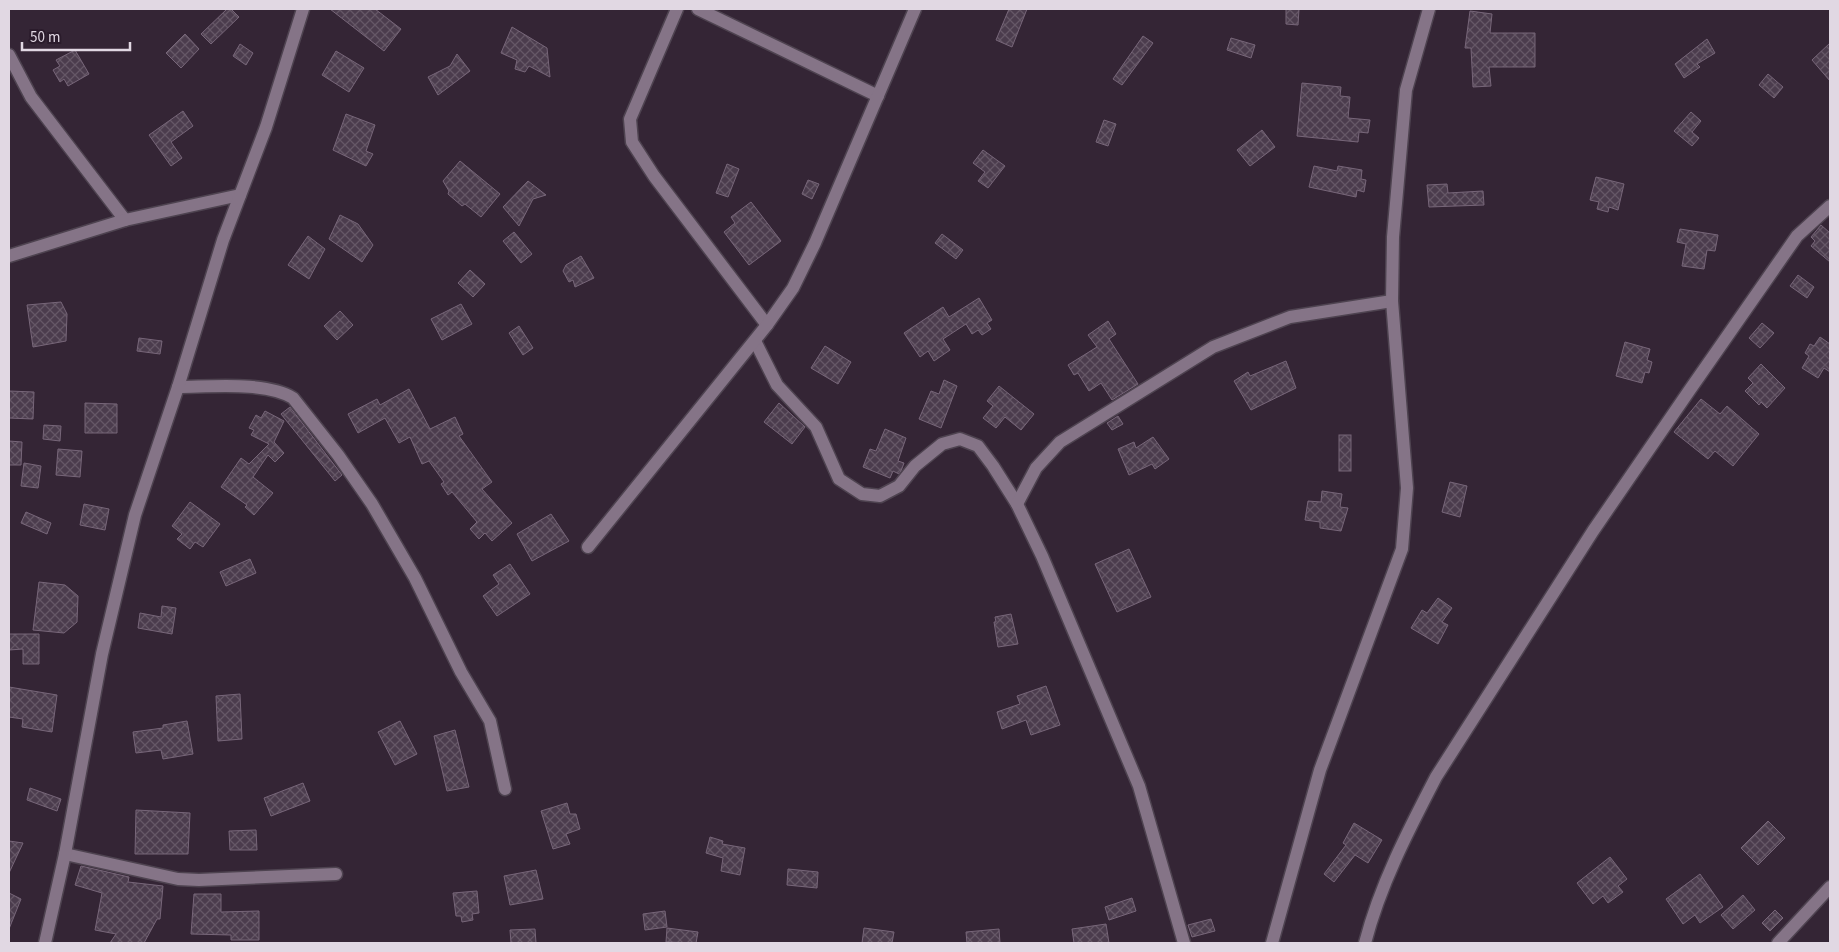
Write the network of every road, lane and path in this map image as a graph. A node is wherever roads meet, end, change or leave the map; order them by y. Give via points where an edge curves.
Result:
1 (303, 9) edge
2 (677, 9) edge
3 (698, 9) edge
4 (915, 9) edge
5 (1429, 9) edge
6 (9, 55) edge
7 (878, 96) junction
8 (240, 195) junction
9 (1830, 206) edge
10 (125, 220) junction
11 (9, 256) edge
12 (1392, 301) junction
13 (767, 325) junction
14 (755, 341) junction
15 (178, 386) junction
16 (1017, 504) junction
17 (588, 547) dead end
18 (505, 789) dead end
19 (65, 854) junction
20 (336, 874) dead end
21 (1830, 887) edge
22 (45, 943) edge
23 (1184, 943) edge
24 (1272, 943) edge
25 (1365, 943) edge
26 (1778, 943) edge

1 - 8 street via 266,127
2 - 13 street via 630,119 632,142
3 - 7 street
4 - 7 street
5 - 12 street via 1406,90 1393,237
6 - 10 street via 32,97
7 - 13 street via 815,243 793,288
8 - 10 street
8 - 15 street
9 - 25 street via 1797,236 1736,322 1593,531 1446,761 1414,819 1375,906
10 - 11 street
12 - 16 street via 1290,317 1213,347 1060,442 1036,468
12 - 24 street via 1407,488 1402,549 1320,770
13 - 14 street
14 - 16 street via 776,385 816,427 839,479 862,494 880,496 899,486 915,466 942,444 960,439 978,446
14 - 17 street
15 - 18 street via 256,388 283,392 292,398 372,504 415,578 461,672 490,721
15 - 19 street via 135,515 102,654
16 - 23 street via 1139,786
19 - 20 street via 178,879
19 - 22 street
21 - 26 street

